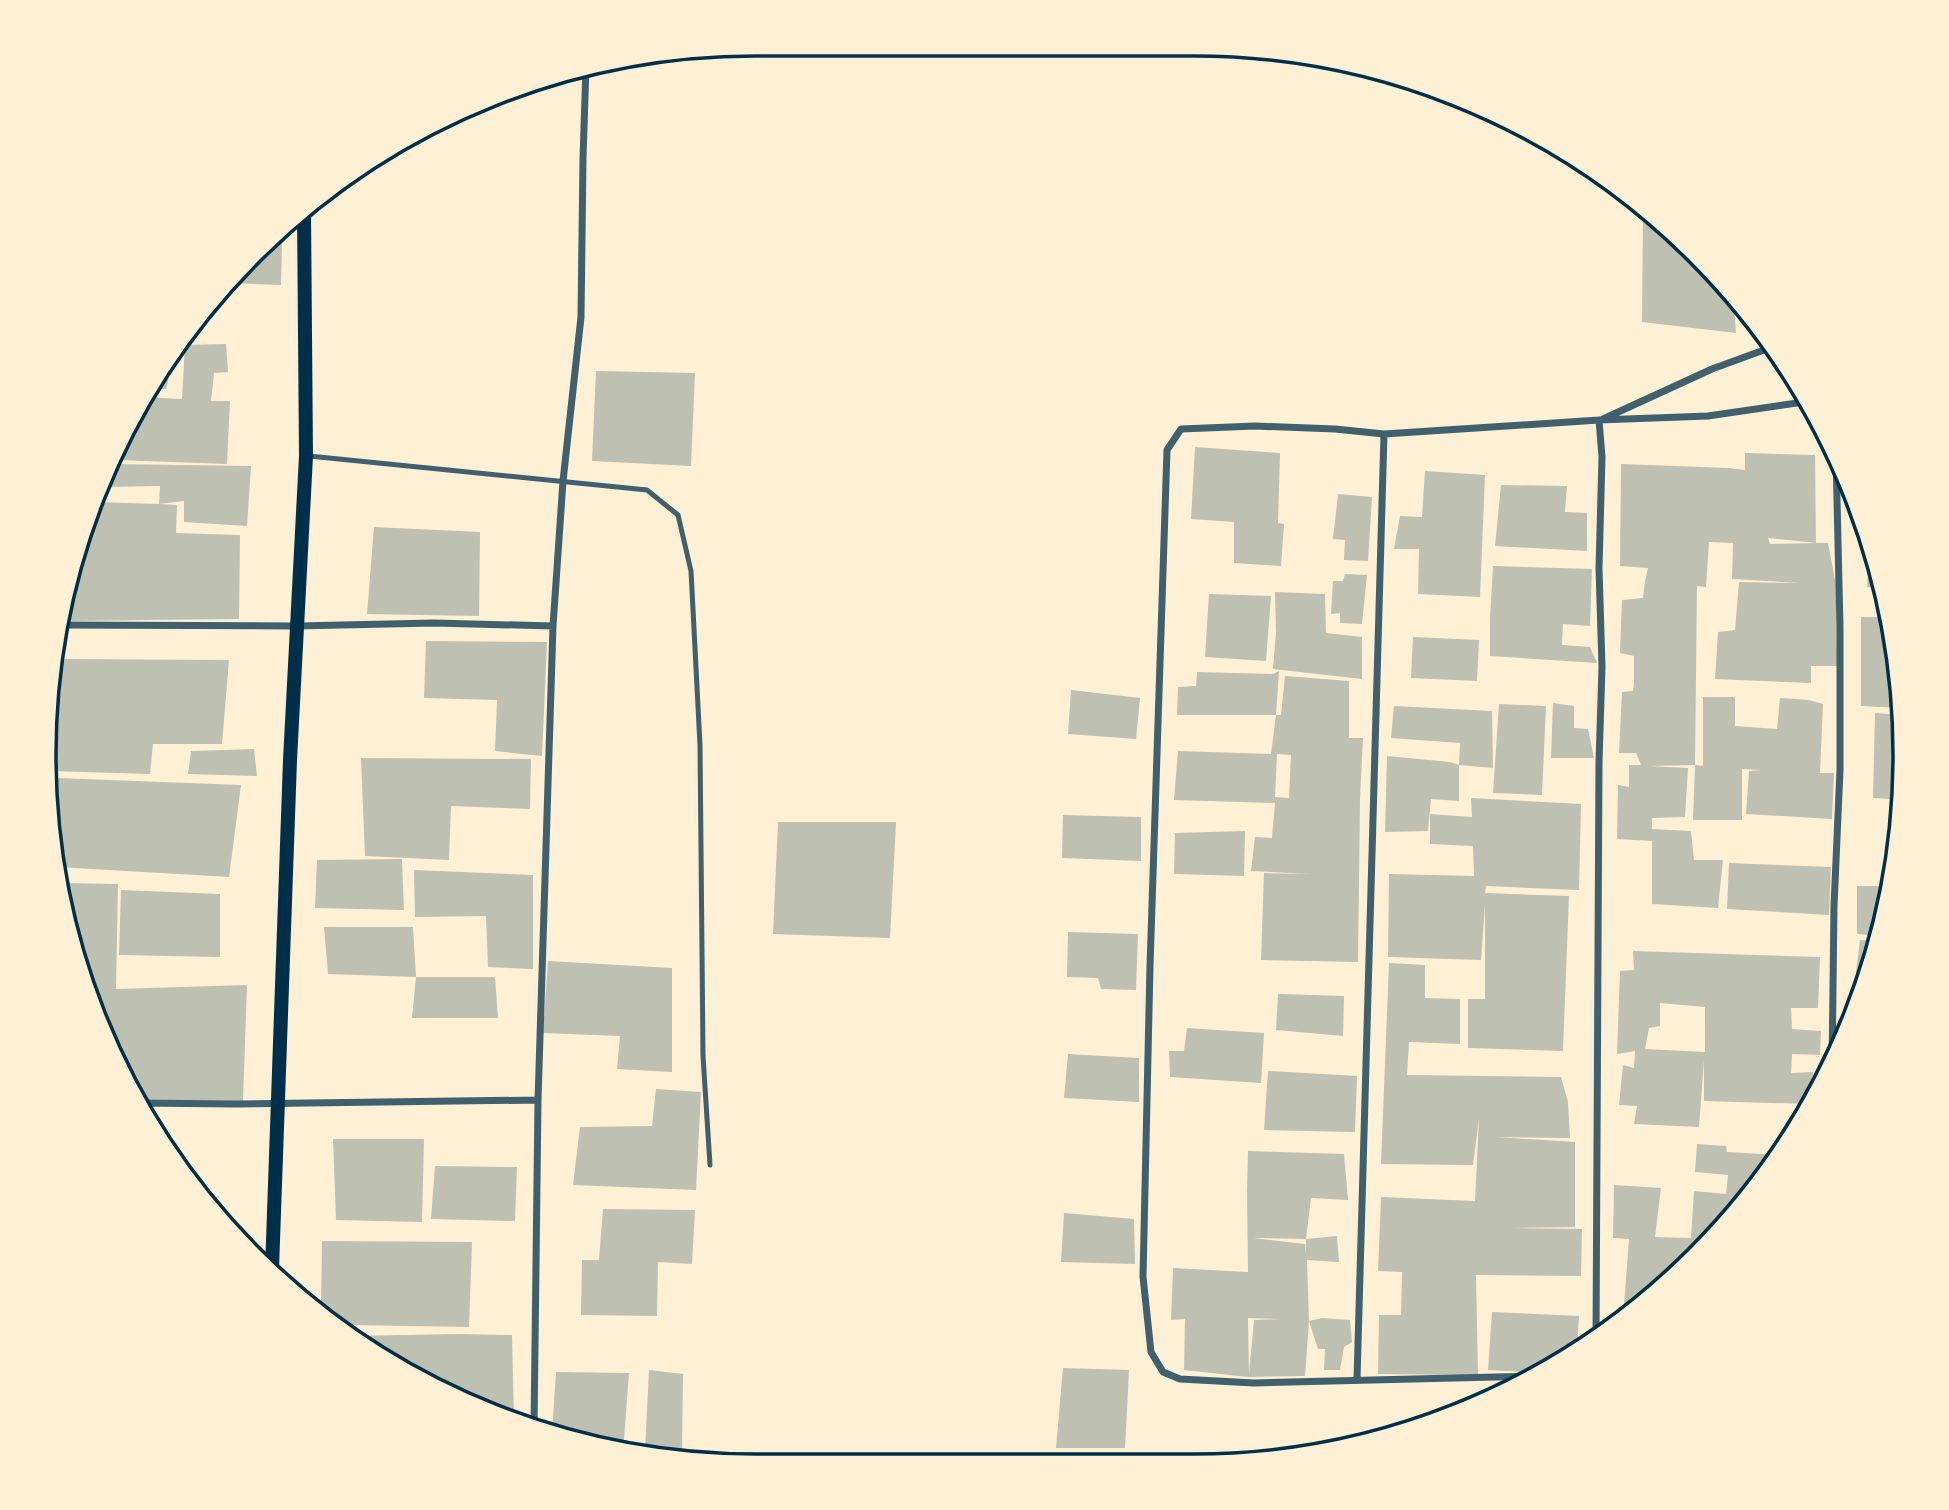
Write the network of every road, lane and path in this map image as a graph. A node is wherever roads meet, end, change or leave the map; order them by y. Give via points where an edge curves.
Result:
1 (586, 77) edge
2 (304, 221) edge
3 (1763, 349) edge
4 (1797, 403) edge
5 (1599, 420) junction
6 (1384, 434) junction
7 (306, 456) junction
8 (1837, 480) edge
9 (563, 481) junction
10 (68, 625) edge
11 (296, 626) junction
12 (553, 626) junction
13 (1832, 1039) edge
14 (538, 1100) junction
15 (149, 1103) edge
16 (277, 1103) junction
17 (710, 1165) dead end
18 (272, 1260) edge
19 (1596, 1326) edge
20 (1513, 1376) edge
21 (1357, 1379) junction
22 (534, 1418) edge

1 - 9 street via 581,317
2 - 7 main road
3 - 5 street
4 - 5 street via 1708,416
5 - 6 street
5 - 19 street via 1602,667
6 - 21 street
6 - 21 street via 1255,426 1181,429 1167,450 1151,952 1143,1278 1151,1352 1163,1373 1180,1380
7 - 9 lane
7 - 11 main road
8 - 13 street via 1840,770
9 - 12 street
9 - 17 lane via 647,490 678,515 691,571 700,745 703,1056
10 - 11 street
11 - 12 street
11 - 16 main road
12 - 14 street
14 - 16 street
14 - 22 street
15 - 16 street
16 - 18 main road
20 - 21 street

